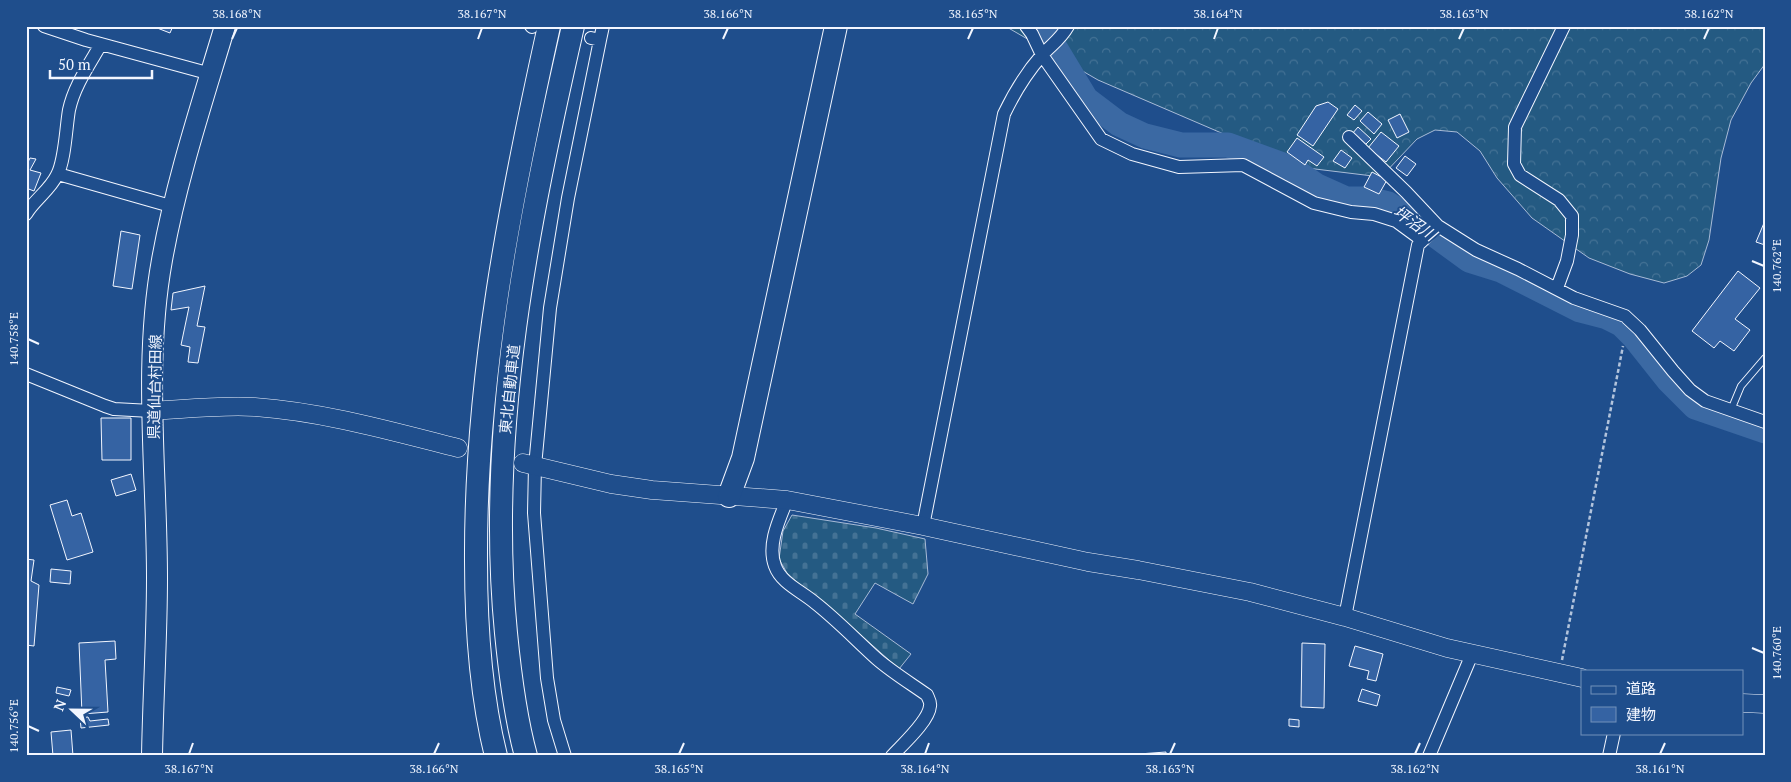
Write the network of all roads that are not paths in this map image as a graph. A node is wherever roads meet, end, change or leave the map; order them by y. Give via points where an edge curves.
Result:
1 (44, 26) edge
2 (225, 26) edge
3 (549, 26) edge
4 (603, 26) edge
5 (828, 26) edge
6 (836, 26) edge
7 (1026, 26) edge
8 (1068, 26) edge
9 (1564, 26) edge
10 (588, 35) edge
11 (101, 44) junction
12 (1049, 49) junction
13 (211, 74) junction
14 (1349, 137) dead end
15 (58, 174) junction
16 (174, 207) junction
17 (26, 214) edge
18 (1430, 233) junction
19 (1557, 288) junction
20 (1765, 358) edge
21 (26, 374) edge
22 (1731, 410) junction
23 (152, 411) junction
24 (1765, 422) edge
25 (458, 448) dead end
26 (529, 464) junction
27 (729, 496) junction
28 (787, 500) junction
29 (923, 526) junction
30 (1345, 617) junction
31 (1472, 654) junction
32 (1581, 678) edge
33 (1744, 703) edge
34 (1765, 704) edge
35 (1614, 734) edge
36 (152, 756) edge
37 (496, 756) edge
38 (526, 756) edge
39 (566, 756) edge
40 (892, 756) edge
41 (1429, 756) edge
42 (1608, 756) edge

1 - 11 street
2 - 13 main road, 県道仙台村田線
3 - 37 highway, 東北自動車道 via 499,274 480,432 476,493 476,598 485,697
4 - 10 street
5 - 27 highway via 733,446
6 - 27 highway via 743,458
7 - 12 street
8 - 12 street
9 - 19 street via 1515,127 1514,164 1520,175 1560,200 1572,216 1567,261
10 - 26 street
10 - 38 highway, 東北自動車道 via 542,168 512,352 504,440 500,544 503,597 510,675
11 - 13 street
11 - 15 street via 74,94
12 - 18 street via 1101,139 1132,154 1180,167 1243,165 1314,202 1351,212 1374,214
12 - 29 street via 1013,95 1004,114
13 - 16 main road, 県道仙台村田線
14 - 18 street via 1406,192
15 - 16 street
15 - 17 street
16 - 23 main road, 県道仙台村田線 via 161,270 154,332
18 - 19 street via 1476,250
18 - 30 street via 1418,245
19 - 22 street via 1574,298 1625,316 1690,390 1705,401
20 - 22 lane via 1741,386
21 - 23 street via 114,409
22 - 24 street
23 - 25 street via 255,407 386,429
23 - 36 main road, 県道仙台村田線 via 157,577
26 - 27 street via 611,484
26 - 39 street via 547,678 554,720
27 - 28 street
28 - 29 street
28 - 40 street via 773,542 772,557 776,569 878,660 927,695 931,704 929,713
29 - 30 street via 1088,562 1250,592
30 - 31 street
31 - 32 street
31 - 41 street
33 - 34 street
35 - 42 street

